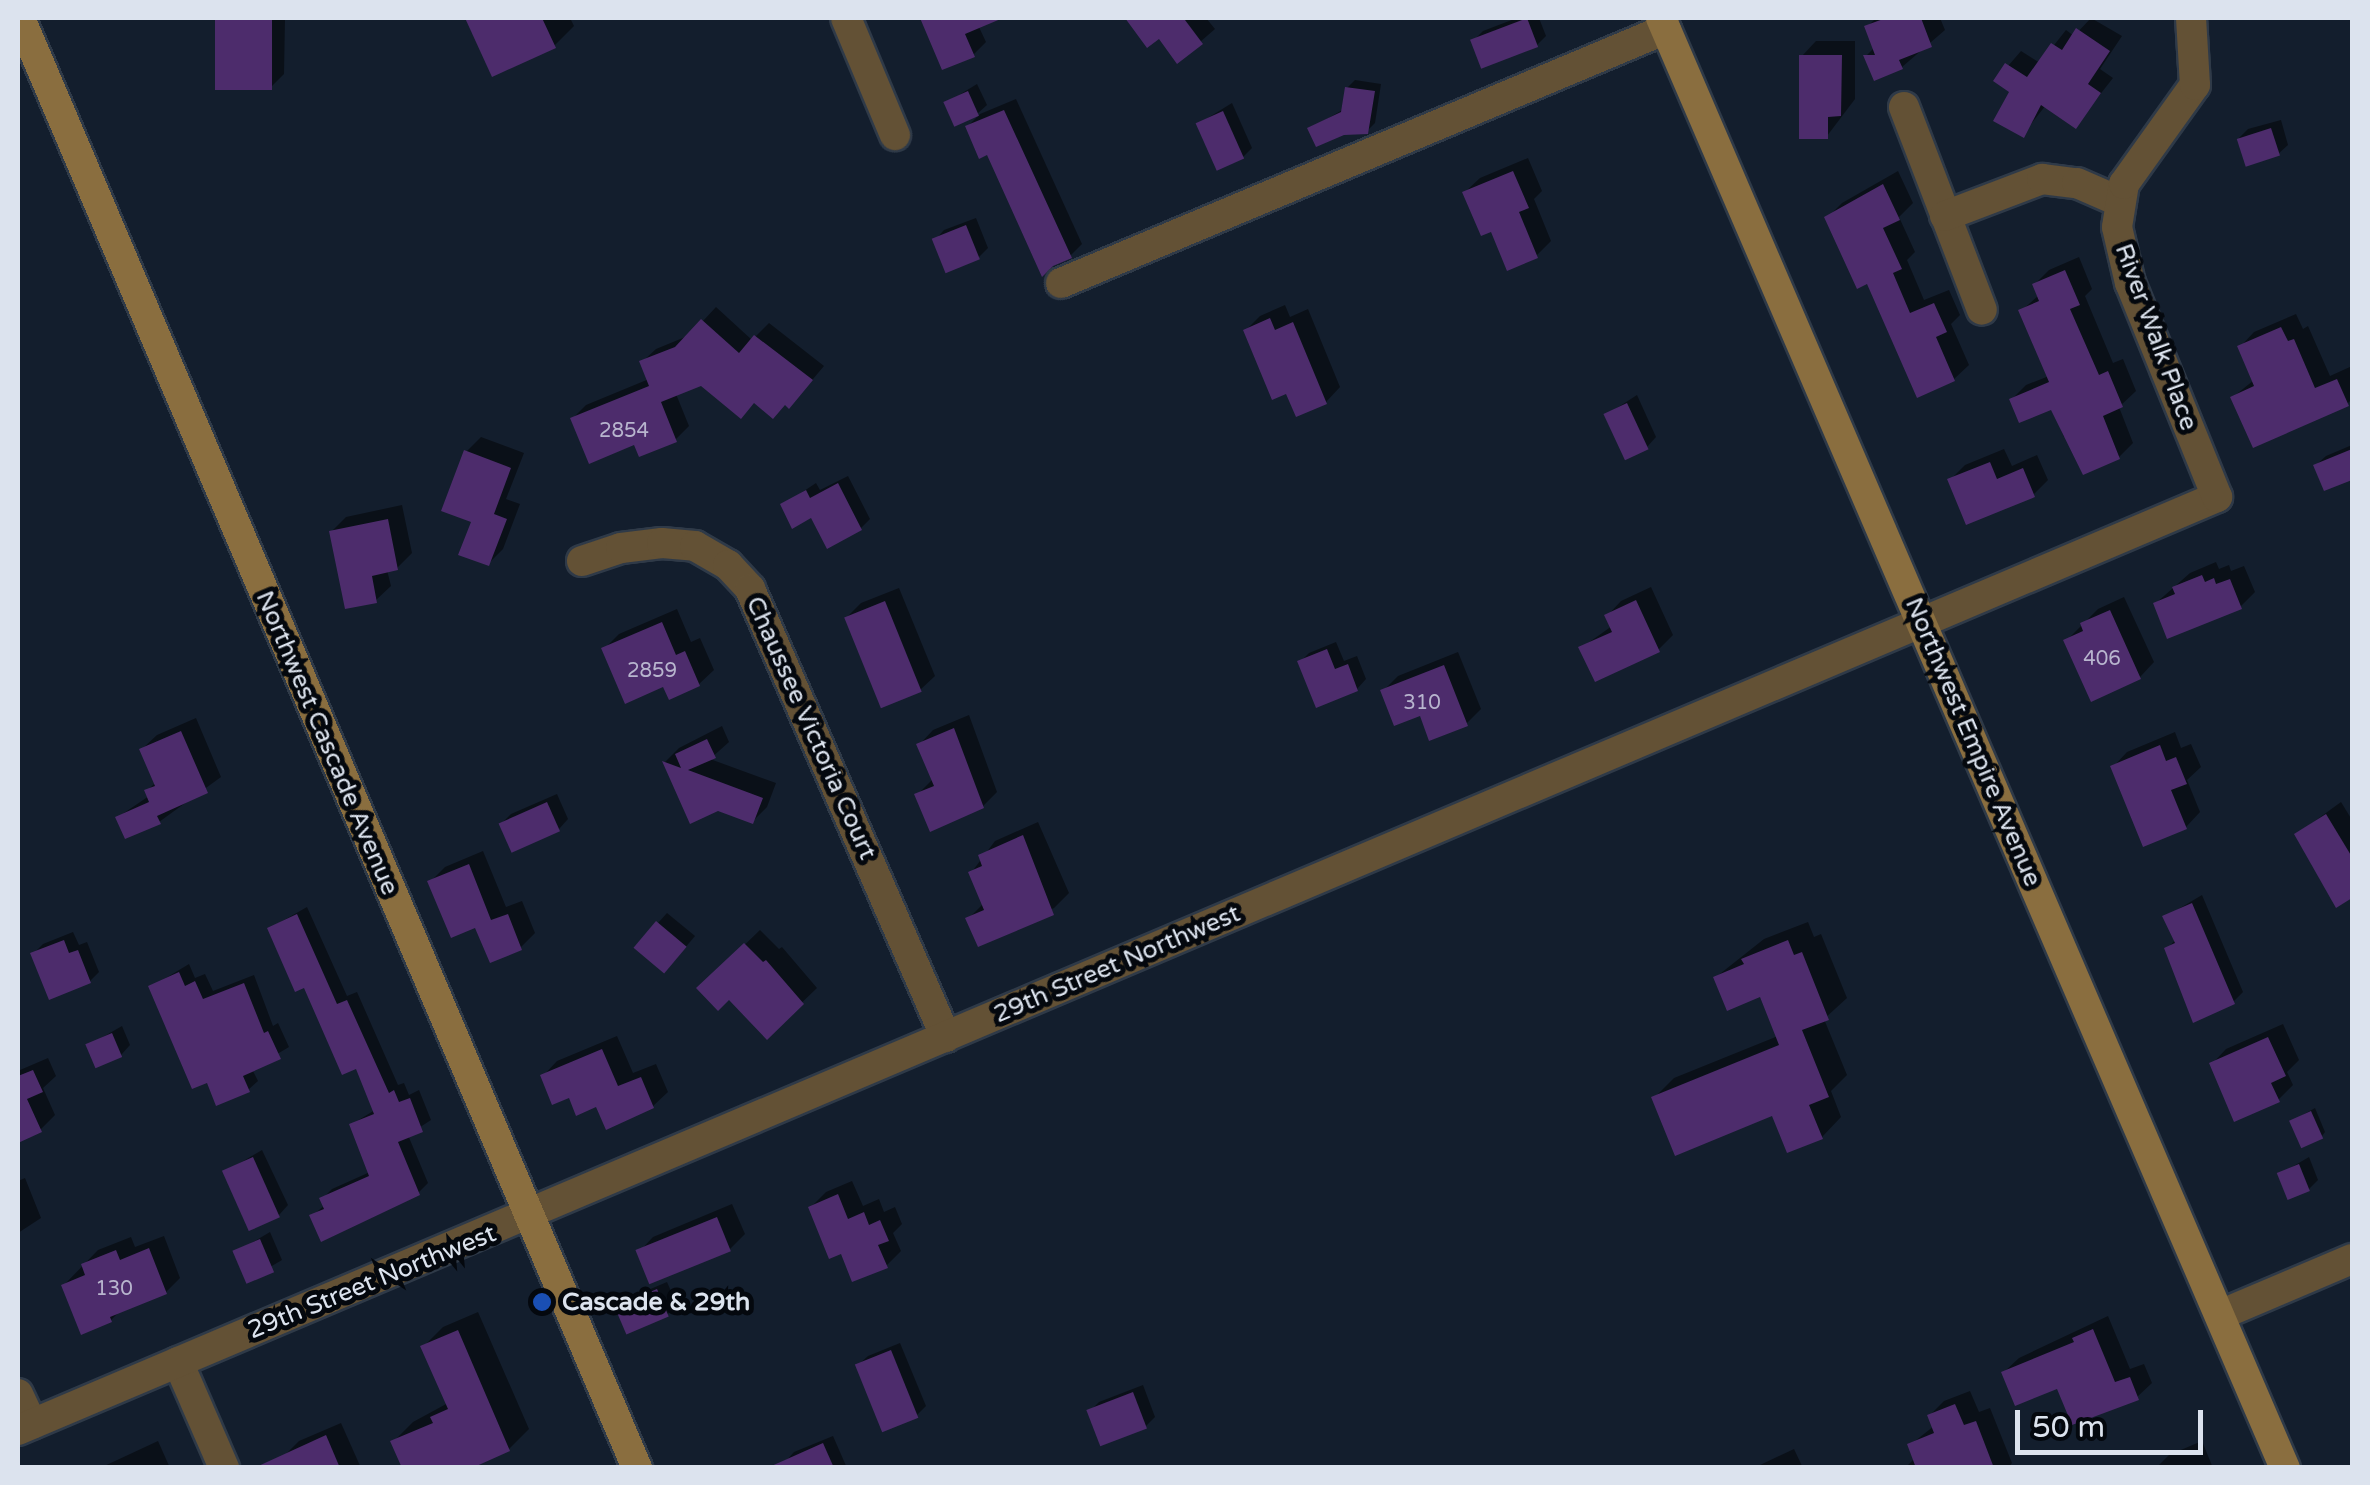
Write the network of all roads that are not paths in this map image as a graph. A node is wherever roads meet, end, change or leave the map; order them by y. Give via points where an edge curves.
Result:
1 (20, 18) edge
2 (846, 18) edge
3 (2191, 18) edge
4 (1664, 23) edge
5 (1904, 107) dead end
6 (895, 135) dead end
7 (2118, 201) junction
8 (1945, 216) junction
9 (1061, 283) dead end
10 (1982, 310) dead end
11 (2216, 496) joint
12 (582, 561) dead end
13 (1922, 623) junction
14 (946, 1037) junction
15 (530, 1217) junction
16 (2352, 1258) edge
17 (2220, 1315) junction
18 (178, 1362) junction
19 (18, 1394) edge
20 (24, 1428) edge
21 (224, 1468) edge
22 (638, 1468) edge
23 (2284, 1468) edge

1 - 15 street, Northwest Cascade Avenue
2 - 6 street
3 - 7 street via 2194,85
4 - 9 street
4 - 13 street, Northwest Empire Avenue
5 - 8 street
7 - 8 street via 2077,183 2042,179
7 - 11 street, River Walk Place via 2121,257
8 - 10 street
11 - 13 street, 29th Street Northwest
12 - 14 street, Chaussee Victoria Court via 621,548 695,546 728,565 750,589
13 - 14 street, 29th Street Northwest
13 - 17 street, Northwest Empire Avenue
14 - 15 street, 29th Street Northwest
15 - 18 street, 29th Street Northwest
15 - 22 street, Northwest Cascade Avenue
16 - 17 street
17 - 23 street, Northwest Empire Avenue
18 - 20 street, 29th Street Northwest
18 - 21 street
19 - 20 street

